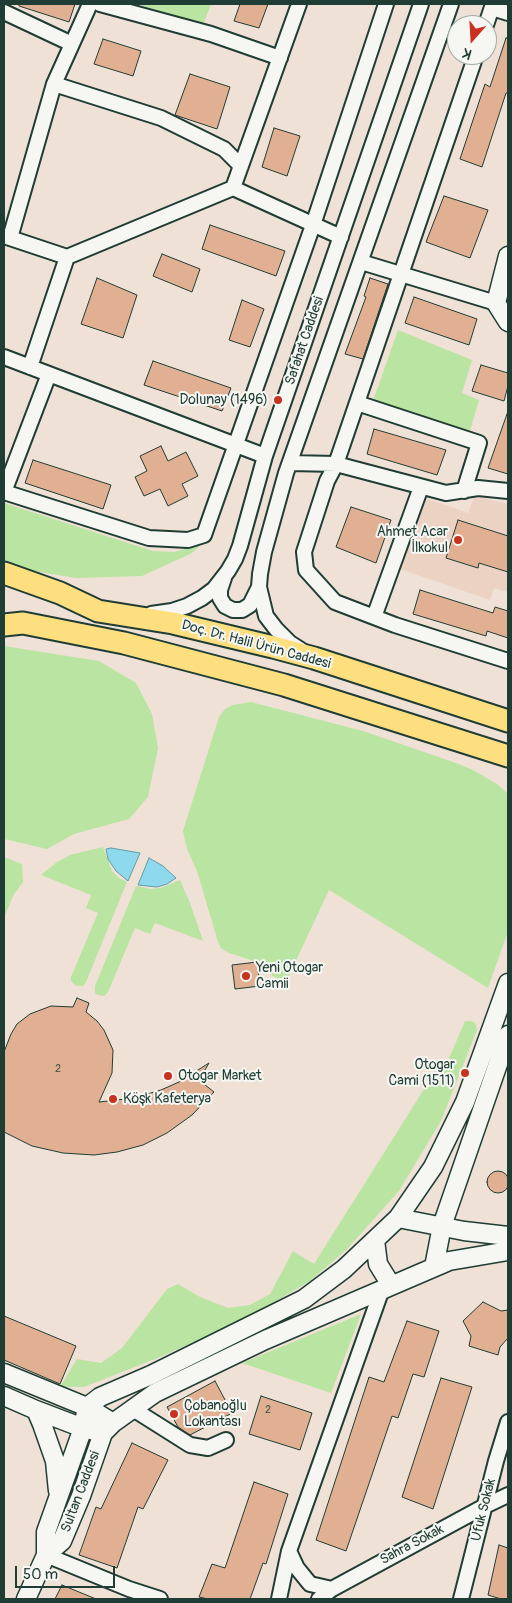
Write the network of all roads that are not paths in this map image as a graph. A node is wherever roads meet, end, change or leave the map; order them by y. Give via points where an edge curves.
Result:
1 (90, 4) edge
2 (100, 4) edge
3 (299, 4) edge
4 (386, 4) edge
5 (421, 4) edge
6 (451, 4) edge
7 (493, 6) edge
8 (4, 12) edge
9 (508, 13) edge
10 (72, 44) junction
11 (280, 58) junction
12 (473, 65) edge
13 (54, 84) junction
14 (241, 166) junction
15 (233, 188) junction
16 (313, 224) junction
17 (341, 236) junction
18 (7, 237) edge
19 (508, 256) edge
20 (67, 257) junction
21 (361, 262) junction
22 (401, 274) junction
23 (496, 303) junction
24 (508, 322) edge
25 (4, 357) edge
26 (30, 367) junction
27 (49, 374) junction
28 (357, 403) junction
29 (235, 445) junction
30 (265, 456) junction
31 (290, 463) junction
32 (336, 464) junction
33 (421, 487) junction
34 (464, 491) junction
35 (508, 491) edge
36 (228, 571) junction
37 (4, 573) edge
38 (259, 587) junction
39 (129, 616) junction
40 (374, 617) junction
41 (4, 625) edge
42 (314, 658) junction
43 (508, 661) edge
44 (508, 721) edge
45 (473, 743) junction
46 (508, 744) edge
47 (508, 756) edge
48 (508, 769) edge
49 (508, 983) edge
50 (508, 1035) edge
51 (398, 1218) junction
52 (442, 1226) junction
53 (508, 1236) edge
54 (375, 1240) junction
55 (508, 1251) edge
56 (434, 1267) junction
57 (386, 1287) junction
58 (4, 1373) edge
59 (4, 1396) edge
60 (88, 1407) junction
61 (133, 1409) junction
62 (36, 1410) junction
63 (508, 1422) edge
64 (83, 1428) junction
65 (108, 1428) junction
66 (226, 1440) dead end
67 (58, 1496) junction
68 (508, 1496) edge
69 (485, 1506) junction
70 (289, 1550) junction
71 (46, 1555) junction
72 (332, 1588) junction
73 (26, 1599) edge
74 (160, 1599) edge
75 (279, 1599) edge
76 (319, 1599) edge
77 (461, 1599) edge

1 - 10 street
2 - 11 street via 210,34
3 - 11 street
4 - 16 street
5 - 17 street, Safahat Caddesi
6 - 21 street, Safahat Caddesi
7 - 9 street
8 - 10 street
10 - 13 street
11 - 14 street
12 - 22 street
13 - 14 street via 161,118 224,149
13 - 18 street
14 - 15 street
15 - 16 street
15 - 20 street
16 - 17 street
16 - 29 street
17 - 30 street, Safahat Caddesi
18 - 20 street
19 - 23 street
20 - 26 street
21 - 22 street
21 - 31 street, Safahat Caddesi
22 - 23 street
22 - 28 street
23 - 24 street
25 - 26 street
26 - 27 street
27 - 29 street
27 - 29 street via 4,492 149,538 188,540 204,534
28 - 32 street
28 - 34 street via 479,443
29 - 30 street
30 - 36 street, Safahat Caddesi via 240,546
31 - 32 street
31 - 38 street, Safahat Caddesi via 264,552
32 - 33 street
32 - 40 street via 327,481 304,552 306,570 335,602
33 - 34 street via 446,493
33 - 40 street
34 - 35 street via 478,488
36 - 38 street via 220,590 225,606 242,610 250,605
36 - 39 street, Safahat Caddesi via 214,588 187,606
37 - 39 main road, Doç. Dr. Halil Ürün Caddesi via 98,611
38 - 42 street, Safahat Caddesi via 266,616 276,629 290,643
39 - 42 main road, Doç. Dr. Halil Ürün Caddesi via 222,634
40 - 43 street
41 - 45 main road via 23,623 124,643 284,684
42 - 44 main road, Doç. Dr. Halil Ürün Caddesi
45 - 46 main road via 493,740
45 - 47 main road
45 - 48 main road
49 - 51 street via 465,1102 433,1167
50 - 52 street
51 - 52 street
51 - 54 street
52 - 53 street
52 - 56 street
54 - 57 street via 378,1264
54 - 60 street via 304,1299 100,1397
55 - 56 street via 449,1261
56 - 57 street
57 - 61 street via 155,1393
57 - 70 street
58 - 60 street
59 - 62 street
60 - 64 street
60 - 65 street
61 - 65 street
61 - 66 street via 190,1445 208,1448
62 - 64 street
62 - 67 street via 55,1461
63 - 69 street, Ufuk Sokak
64 - 65 street
64 - 67 street
65 - 71 street, Sultan Caddesi via 62,1541
67 - 71 street via 46,1532
68 - 69 street, Sahra Sokak
69 - 72 street, Sahra Sokak
69 - 77 street, Ufuk Sokak
70 - 72 street via 297,1568 310,1584
70 - 75 street
71 - 73 street, Sultan Caddesi
71 - 74 street
72 - 76 street, Sahra Sokak

